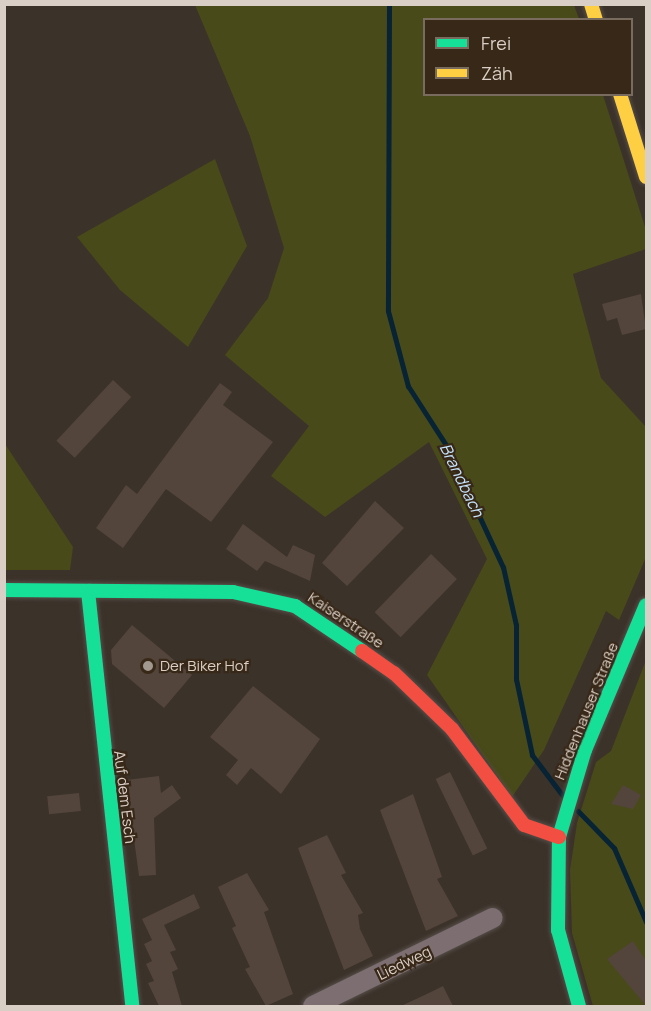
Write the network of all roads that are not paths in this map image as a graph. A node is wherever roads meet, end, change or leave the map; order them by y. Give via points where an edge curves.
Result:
1 (621, 96) edge
2 (646, 177) edge
3 (4, 590) edge
4 (88, 591) junction
5 (646, 605) edge
6 (559, 837) junction
7 (494, 918) dead end
8 (132, 1006) edge
9 (313, 1006) edge
10 (579, 1006) edge

1 - 2 street
3 - 4 street, Kaiserstraße
4 - 6 street, Kaiserstraße via 233,592 295,606 417,694 452,729 513,814 524,825
4 - 8 street, Auf dem Esch
5 - 6 street, Hiddenhauser Straße via 571,791
6 - 10 street, Hiddenhauser Straße via 558,930
7 - 9 street, Liedweg

